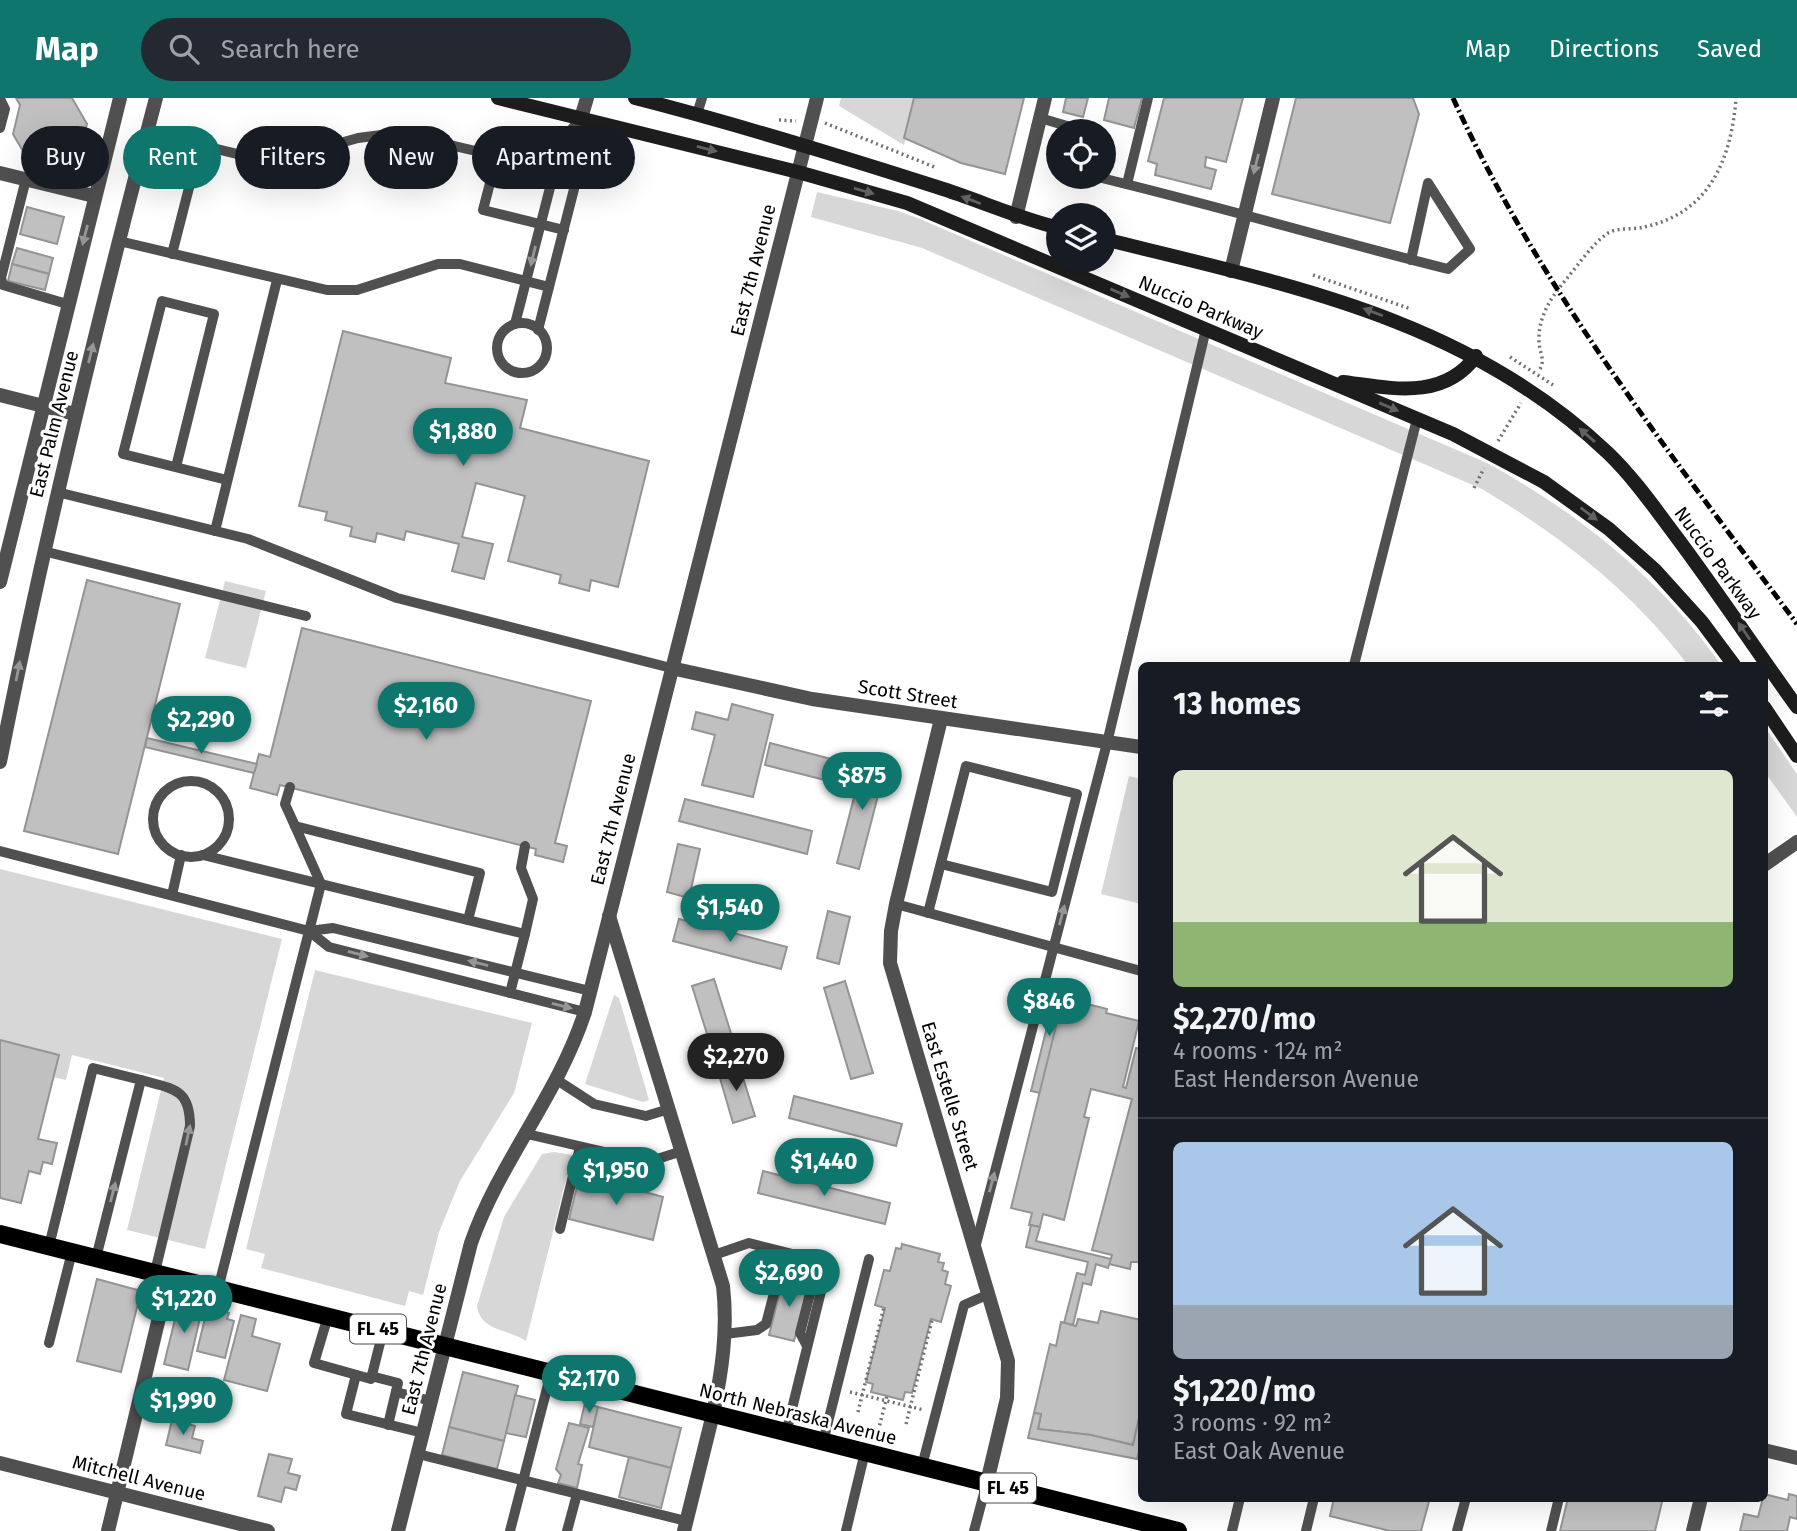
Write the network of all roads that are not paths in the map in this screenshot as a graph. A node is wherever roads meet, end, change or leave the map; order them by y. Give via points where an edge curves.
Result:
1 (120, 98) edge
2 (156, 98) edge
3 (498, 98) edge
4 (587, 98) edge
5 (635, 98) edge
6 (702, 98) edge
7 (817, 98) edge
8 (1045, 98) edge
9 (1148, 98) edge
10 (1273, 98) edge
11 (0, 99) edge
12 (697, 114) junction
13 (581, 118) junction
14 (1040, 118) junction
15 (1046, 120) edge
16 (574, 126) edge
17 (582, 126) edge
18 (0, 128) edge
19 (804, 147) junction
20 (798, 172) junction
21 (0, 173) edge
22 (21, 178) edge
23 (1116, 182) edge
24 (1126, 184) junction
25 (23, 189) edge
26 (66, 189) edge
27 (550, 189) edge
28 (574, 189) edge
29 (94, 196) junction
30 (1244, 213) junction
31 (1016, 217) junction
32 (541, 224) junction
33 (1046, 225) edge
34 (564, 230) junction
35 (119, 241) junction
36 (1116, 242) edge
37 (172, 254) junction
38 (1411, 260) junction
39 (1231, 271) junction
40 (277, 280) junction
41 (526, 281) junction
42 (549, 287) junction
43 (67, 304) junction
44 (515, 324) junction
45 (1206, 329) junction
46 (538, 330) junction
47 (1476, 356) junction
48 (1326, 380) junction
49 (0, 395) edge
50 (42, 406) junction
51 (75, 414) junction
52 (1417, 419) junction
53 (176, 467) junction
54 (228, 480) junction
55 (57, 492) junction
56 (215, 531) junction
57 (43, 551) junction
58 (0, 582) edge
59 (306, 616) dead end
60 (1355, 662) edge
61 (1732, 662) edge
62 (1765, 662) edge
63 (1768, 666) edge
64 (671, 668) junction
65 (1797, 707) edge
66 (1768, 713) edge
67 (941, 719) junction
68 (1107, 743) junction
69 (1138, 747) edge
70 (1797, 756) edge
71 (0, 762) edge
72 (290, 787) dead end
73 (295, 826) junction
74 (1797, 842) edge
75 (526, 846) dead end
76 (0, 851) edge
77 (181, 855) junction
78 (203, 855) junction
79 (1768, 862) edge
80 (941, 864) junction
81 (321, 884) junction
82 (172, 895) junction
83 (896, 904) junction
84 (928, 913) junction
85 (609, 916) junction
86 (468, 920) junction
87 (309, 931) junction
88 (524, 934) junction
89 (1054, 947) junction
90 (1138, 970) edge
91 (515, 972) junction
92 (590, 991) junction
93 (510, 993) junction
94 (585, 1012) junction
95 (141, 1080) junction
96 (558, 1080) junction
97 (669, 1108) junction
98 (527, 1134) junction
99 (580, 1147) junction
100 (682, 1152) junction
101 (559, 1229) dead end
102 (0, 1234) edge
103 (49, 1246) junction
104 (975, 1248) junction
105 (72, 1252) junction
106 (713, 1255) junction
107 (96, 1258) junction
108 (869, 1259) dead end
109 (162, 1274) junction
110 (218, 1289) junction
111 (989, 1294) junction
112 (328, 1316) junction
113 (383, 1331) junction
114 (725, 1334) junction
115 (49, 1343) dead end
116 (445, 1346) junction
117 (807, 1346) junction
118 (551, 1373) junction
119 (356, 1375) junction
120 (372, 1376) junction
121 (396, 1391) junction
122 (431, 1401) junction
123 (713, 1414) junction
124 (388, 1425) junction
125 (423, 1433) junction
126 (786, 1433) junction
127 (823, 1442) junction
128 (1768, 1451) edge
129 (865, 1452) junction
130 (418, 1454) junction
131 (1797, 1458) edge
132 (0, 1463) edge
133 (922, 1466) junction
134 (524, 1480) junction
135 (986, 1482) junction
136 (117, 1493) junction
137 (577, 1494) junction
138 (1239, 1502) edge
139 (1313, 1502) edge
140 (1465, 1502) edge
141 (1558, 1502) edge
142 (1701, 1502) edge
143 (685, 1526) edge
144 (108, 1531) edge
145 (268, 1531) edge
146 (398, 1531) edge
147 (510, 1531) edge
148 (566, 1531) edge
149 (846, 1531) edge
150 (974, 1531) edge
151 (1178, 1531) edge
152 (1232, 1531) edge
153 (1306, 1531) edge
154 (1457, 1531) edge
155 (1550, 1531) edge
156 (1693, 1531) edge

1 - 29 street, East Palm Avenue
2 - 35 street, East Palm Avenue
3 - 13 main road, Nuccio Parkway
4 - 13 street
5 - 12 main road
6 - 12 lane
7 - 19 street, East 7th Avenue
8 - 14 street
9 - 24 lane
10 -> 30 street
11 - 18 lane via 5,109
12 - 19 main road
13 - 16 lane
13 - 17 lane
13 -> 20 main road, Nuccio Parkway
14 - 15 lane
14 - 31 street
19 - 20 street, East 7th Avenue
31 -> 19 main road via 940,188
20 -> 45 main road, Nuccio Parkway via 907,203
20 - 64 street, East 7th Avenue
21 - 22 street
23 - 24 lane
24 - 30 lane
25 - 43 lane via 3,285
26 - 29 street
27 - 32 lane
28 - 34 lane
29 -> 43 street, East Palm Avenue
30 - 38 lane
30 - 39 street
31 - 33 main road
32 - 34 lane
32 - 37 lane via 483,210 497,156 416,136 358,138 280,160 200,145
32 -> 41 lane
34 - 42 lane
35 - 37 lane
51 -> 35 street, East Palm Avenue
36 - 39 main road, Nuccio Parkway
37 - 40 lane
38 - 38 lane via 1448,269 1470,249 1428,183
47 -> 39 main road, Nuccio Parkway via 1364,308
40 - 41 lane via 327,290 358,290 438,264 460,264
40 - 54 lane
41 - 42 lane
41 - 44 lane
42 - 46 lane
43 - 50 street, East Palm Avenue
44 - 46 lane via 529,324
44 - 46 lane via 500,336 497,352 505,366 519,373 535,370 545,356 546,341
45 - 48 main road, Nuccio Parkway
45 - 68 lane
47 - 48 main road via 1454,378 1430,388 1402,390
62 -> 47 main road, Nuccio Parkway via 1610,454 1528,388
48 -> 52 main road, Nuccio Parkway
49 - 50 street
50 - 51 street
50 - 58 street, East Palm Avenue
51 - 55 street, East Palm Avenue
52 - 60 lane
52 -> 61 main road, Nuccio Parkway via 1544,482 1609,529 1655,570
53 - 53 lane via 123,454 162,301 214,314
53 - 54 lane
54 - 56 lane
55 - 56 lane
55 - 57 street, East Palm Avenue
56 - 64 lane via 397,598
57 - 59 lane
71 -> 57 street, East Palm Avenue
65 -> 63 main road, Nuccio Parkway
64 - 67 street, Scott Street via 812,699
64 - 85 street, East 7th Avenue
66 - 70 main road
67 - 68 street, Scott Street
67 - 83 street, East Estelle Street
68 - 69 street, Scott Street
89 -> 68 lane
72 - 73 lane via 285,804
73 - 81 lane
73 - 86 lane via 480,873
74 - 79 street
75 - 88 lane via 521,867 533,899
76 - 82 lane
77 - 78 lane
77 - 78 lane via 156,836 154,811 166,790 188,781 212,787 229,818 222,842
77 - 82 lane
78 - 81 lane
80 - 80 lane via 966,766 1077,794 1052,892
80 - 84 lane
81 - 86 lane
81 - 87 lane
82 - 87 lane
83 - 84 lane
83 - 104 street, East Estelle Street via 890,963
84 - 89 lane
85 - 92 street, East 7th Avenue
85 - 97 street
86 - 88 lane
91 -> 87 lane via 333,928
87 -> 93 lane via 329,947
87 - 110 lane
88 - 91 lane
89 - 90 lane
104 -> 89 lane
91 - 92 lane
91 - 93 lane
92 - 94 street, East 7th Avenue
93 -> 94 lane
94 - 96 street, East 7th Avenue
95 - 103 lane via 93,1068
107 -> 95 lane
109 -> 95 lane via 190,1110 176,1089
96 - 97 lane via 594,1104 646,1116
96 - 98 street, East 7th Avenue
97 - 100 street
98 - 99 lane
98 - 116 street, East 7th Avenue via 482,1211
99 - 100 lane via 648,1162
99 - 101 lane
100 - 106 street
102 - 103 main road, North Nebraska Avenue / FL 45
103 - 105 main road, North Nebraska Avenue / FL 45
104 - 111 street, East Estelle Street
105 - 107 main road, North Nebraska Avenue / FL 45
105 - 115 lane
106 - 114 street via 723,1286
106 - 117 lane via 749,1243 828,1263
107 - 109 main road, North Nebraska Avenue / FL 45
108 - 127 lane
109 - 110 main road, North Nebraska Avenue / FL 45
109 - 136 street
110 - 112 main road, North Nebraska Avenue / FL 45
111 - 133 lane via 964,1305
111 - 135 street, East Estelle Street via 1010,1380
112 - 113 main road, North Nebraska Avenue / FL 45
112 - 119 lane via 314,1363
113 - 116 main road, North Nebraska Avenue / FL 45
113 - 120 lane
114 - 117 lane via 757,1330 766,1324 780,1270 814,1278 800,1333
114 - 123 street
116 - 118 main road, North Nebraska Avenue / FL 45
116 - 122 street, East 7th Avenue
117 - 126 lane
118 - 123 main road, North Nebraska Avenue / FL 45
118 - 134 lane
119 - 120 lane
119 - 124 lane via 346,1414
120 - 121 lane via 398,1383
121 - 122 lane
121 - 124 lane
122 - 125 street, East 7th Avenue
123 - 126 main road, North Nebraska Avenue / FL 45
123 - 143 street
124 - 125 lane
125 - 130 street, East 7th Avenue
126 - 127 main road, North Nebraska Avenue / FL 45
127 - 129 main road, North Nebraska Avenue / FL 45
128 - 131 street
129 - 133 main road, North Nebraska Avenue / FL 45
129 - 149 lane
130 - 134 lane
130 - 146 street, East 7th Avenue
132 - 136 street, Mitchell Avenue
133 - 135 main road, North Nebraska Avenue / FL 45
134 - 137 lane
134 - 147 lane
135 - 150 lane
135 - 151 main road, North Nebraska Avenue / FL 45
136 - 144 street
136 - 145 street, Mitchell Avenue
137 - 143 lane
137 - 148 lane
138 - 152 lane
139 - 153 lane
140 - 154 lane
141 - 155 lane
142 - 156 street

